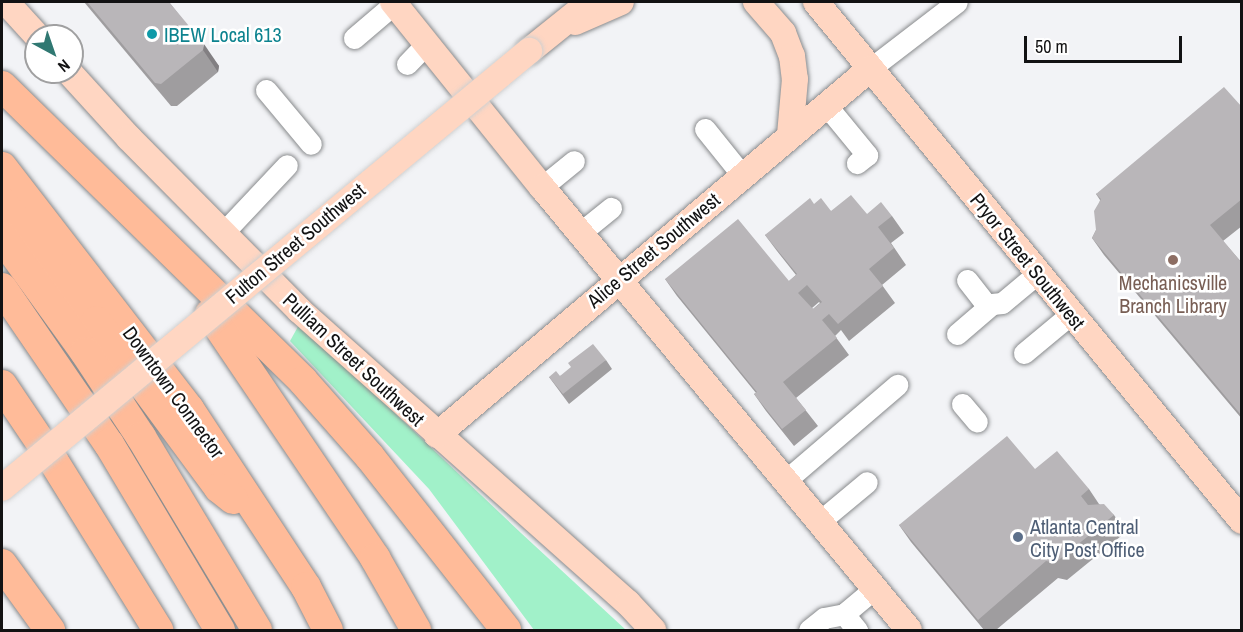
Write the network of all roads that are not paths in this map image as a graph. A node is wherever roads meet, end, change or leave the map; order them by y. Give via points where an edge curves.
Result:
1 (6, 2) edge
2 (394, 2) edge
3 (590, 2) edge
4 (621, 2) edge
5 (756, 2) edge
6 (816, 2) edge
7 (957, 2) edge
8 (26, 24) edge
9 (555, 30) junction
10 (354, 38) dead end
11 (427, 43) junction
12 (407, 64) dead end
13 (871, 68) junction
14 (80, 84) edge
15 (2, 86) edge
16 (266, 90) dead end
17 (826, 105) junction
18 (705, 129) dead end
19 (790, 135) junction
20 (311, 144) dead end
21 (574, 161) dead end
22 (857, 163) dead end
23 (287, 165) dead end
24 (2, 167) edge
25 (742, 175) junction
26 (542, 187) junction
27 (2, 202) edge
28 (611, 208) dead end
29 (223, 233) junction
30 (580, 233) junction
31 (5, 241) edge
32 (1038, 273) junction
33 (617, 279) junction
34 (967, 280) dead end
35 (2, 288) edge
36 (988, 307) junction
37 (210, 314) junction
38 (1071, 314) junction
39 (957, 334) dead end
40 (1024, 352) dead end
41 (2, 385) edge
42 (897, 385) dead end
43 (962, 404) dead end
44 (977, 422) dead end
45 (437, 435) junction
46 (785, 481) junction
47 (867, 482) dead end
48 (2, 488) edge
49 (410, 507) junction
50 (262, 520) junction
51 (1242, 521) edge
52 (819, 522) junction
53 (2, 564) edge
54 (874, 589) junction
55 (628, 603) junction
56 (851, 622) edge
57 (50, 630) edge
58 (158, 630) edge
59 (220, 630) edge
60 (257, 630) edge
61 (328, 630) edge
62 (416, 630) edge
63 (484, 630) edge
64 (506, 630) edge
65 (653, 630) edge
66 (663, 630) edge
67 (809, 630) edge
68 (909, 630) edge

1 - 8 main road
2 - 10 lane
2 - 11 main road
3 - 9 main road, Fulton Street Southwest
4 - 9 main road
5 - 19 main road via 783,33 792,56 795,79
6 - 13 main road, Pryor Street Southwest
7 - 13 lane
9 - 37 main road, Fulton Street Southwest, bridge
11 - 12 lane
11 - 26 main road
13 - 17 main road, Alice Street Southwest
13 - 32 main road, Pryor Street Southwest
14 - 29 main road, Pulliam Street Southwest
15 - 49 highway via 303,381
16 - 20 lane
17 - 19 main road, Alice Street Southwest
17 - 22 lane via 867,155
18 - 25 lane
19 - 25 main road, Alice Street Southwest
21 - 26 lane
23 - 29 lane
24 - 50 highway, Downtown Connector via 189,409
25 - 33 main road, Alice Street Southwest
26 - 30 main road
27 - 50 highway via 219,488
28 - 30 lane
29 - 45 main road, Pulliam Street Southwest via 299,310
30 - 33 main road
31 - 60 highway via 141,437
32 - 36 lane via 1002,303
32 - 38 main road, Pryor Street Southwest
33 - 45 main road, Alice Street Southwest
33 - 46 main road
34 - 36 lane
35 - 59 highway via 109,444
36 - 39 lane
37 - 48 main road, Fulton Street Southwest, bridge
37 - 62 highway via 375,558
38 - 40 lane
38 - 51 main road, Pryor Street Southwest
41 - 58 highway
42 - 46 lane
43 - 44 lane
45 - 55 main road, Pulliam Street Southwest
46 - 52 main road
47 - 52 lane
49 - 63 highway
49 - 64 highway
50 - 61 highway, Downtown Connector via 306,587
52 - 54 main road
53 - 57 highway
54 - 56 lane
54 - 68 main road
55 - 65 main road, Pulliam Street Southwest
55 - 66 main road
56 - 67 lane via 824,618

